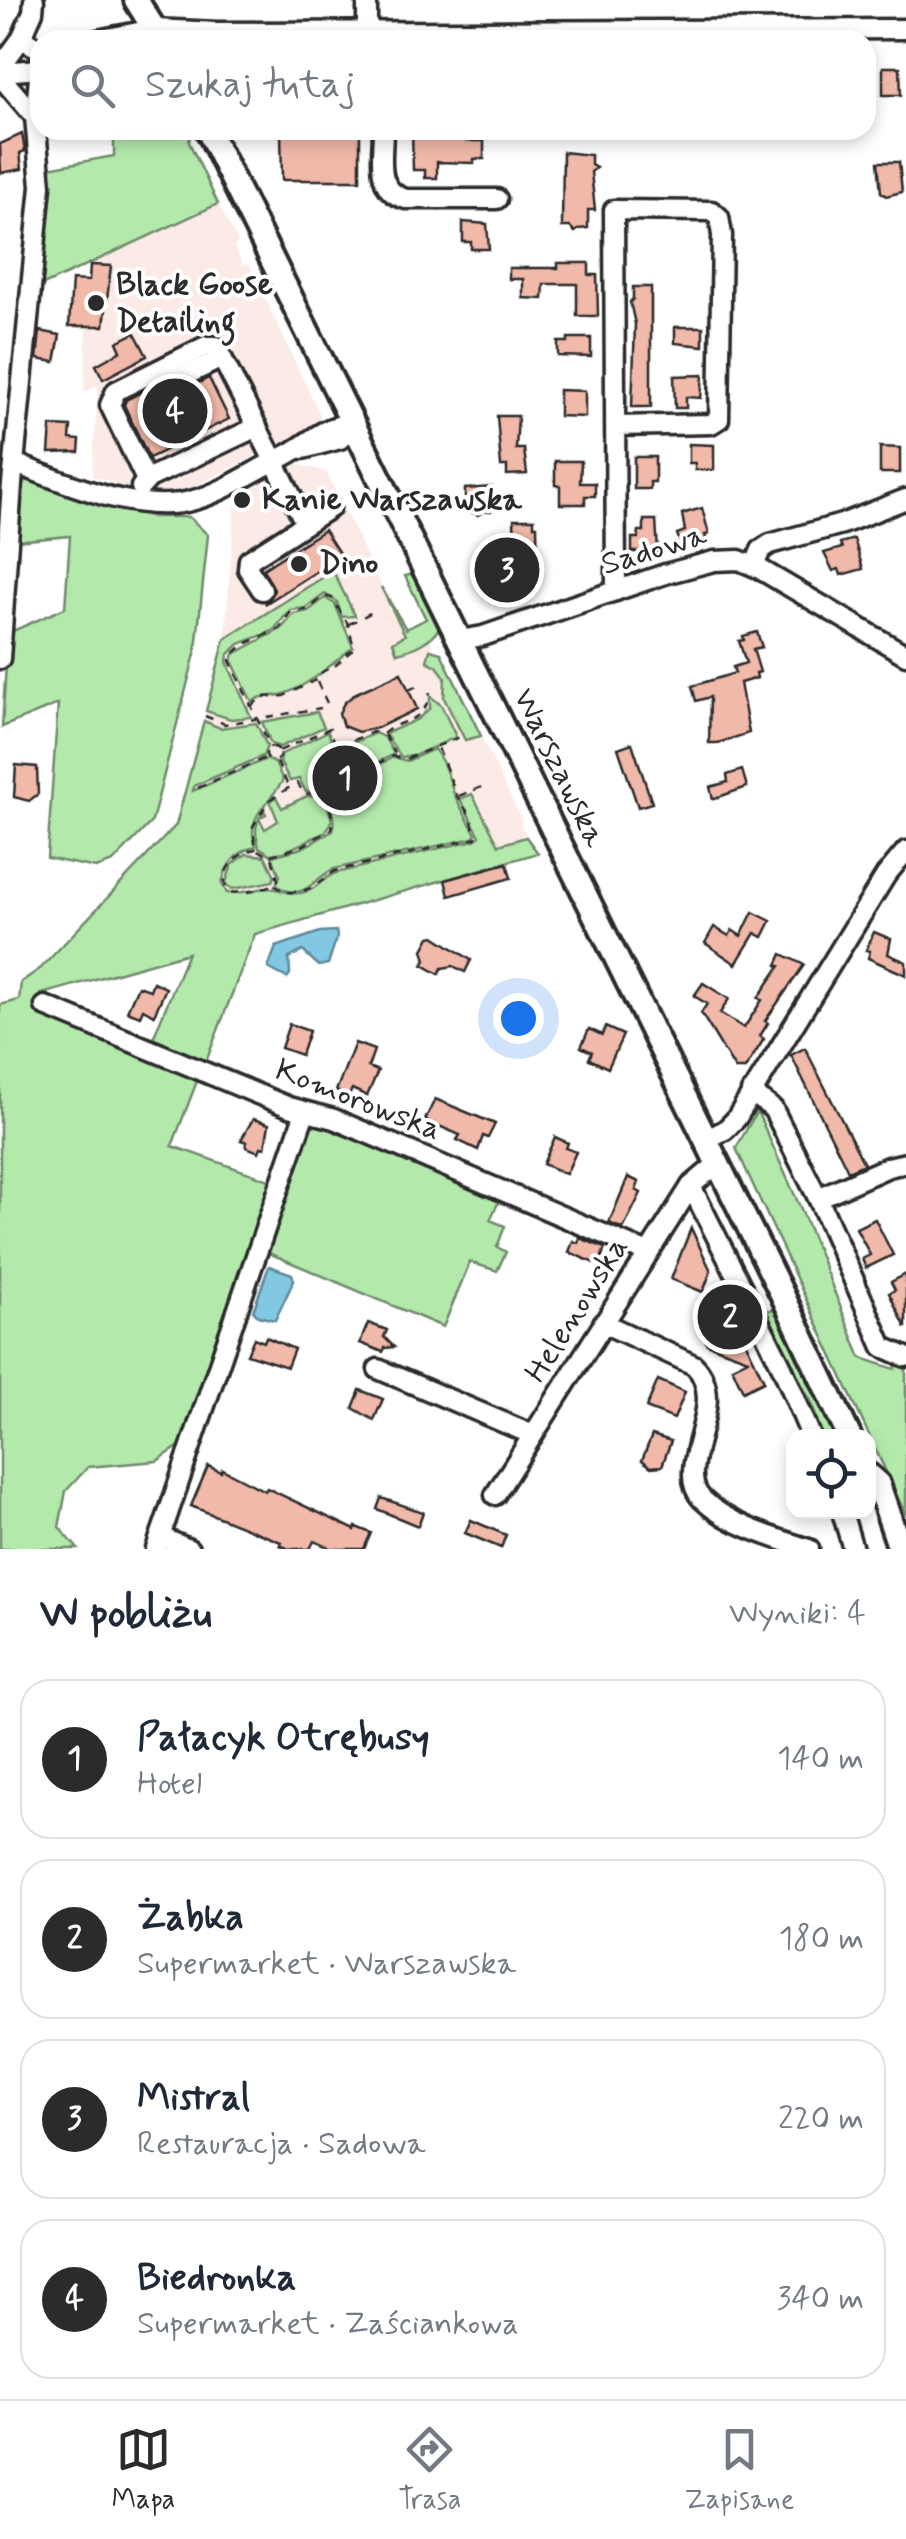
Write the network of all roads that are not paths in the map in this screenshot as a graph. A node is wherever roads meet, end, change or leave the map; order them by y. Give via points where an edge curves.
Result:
1 (34, 0) edge
2 (136, 0) edge
3 (367, 0) edge
4 (906, 29) edge
5 (155, 30) edge
6 (377, 30) edge
7 (800, 30) edge
8 (21, 39) junction
9 (30, 44) edge
10 (30, 70) edge
11 (0, 72) edge
12 (30, 111) edge
13 (37, 140) edge
14 (213, 140) edge
15 (383, 140) edge
16 (497, 199) dead end
17 (222, 358) junction
18 (158, 389) dead end
19 (354, 423) junction
20 (617, 426) junction
21 (257, 427) junction
22 (274, 461) junction
23 (14, 462) junction
24 (146, 480) junction
25 (906, 499) edge
26 (138, 502) junction
27 (330, 508) dead end
28 (305, 523) junction
29 (754, 566) junction
30 (262, 590) dead end
31 (616, 591) junction
32 (460, 640) junction
33 (906, 655) edge
34 (0, 659) edge
35 (906, 851) edge
36 (45, 1006) dead end
37 (752, 1092) junction
38 (305, 1112) junction
39 (705, 1140) junction
40 (906, 1162) edge
41 (717, 1164) junction
42 (691, 1186) junction
43 (818, 1198) junction
44 (648, 1253) junction
45 (782, 1294) junction
46 (753, 1307) junction
47 (603, 1323) junction
48 (906, 1357) edge
49 (378, 1369) dead end
50 (808, 1429) edge
51 (846, 1429) edge
52 (533, 1435) junction
53 (876, 1482) edge
54 (495, 1495) dead end
55 (844, 1519) edge
56 (875, 1519) edge
57 (158, 1543) edge
58 (189, 1549) edge
59 (809, 1549) edge
60 (854, 1549) edge
61 (884, 1549) edge
62 (900, 1549) edge

1 - 8 street
2 - 5 main road
3 - 6 street
4 - 7 street
8 - 9 street
8 - 11 street
10 - 11 street
11 - 12 street
13 - 23 street via 41,186
14 - 19 main road, Warszawska
15 - 16 street via 383,182 394,196
17 - 18 street
17 - 21 street
17 - 24 street via 211,344 111,398
19 - 22 street via 332,425
19 - 32 main road, Warszawska
20 - 20 street via 614,210 712,211 722,235 718,419
20 - 31 street
21 - 22 street
21 - 24 street
22 - 26 street via 197,500
22 - 28 street
23 - 26 street
23 - 34 street
24 - 26 street
25 - 29 street via 766,546
27 - 28 street
28 - 30 street via 249,560
29 - 31 street, Sadowa via 718,560
29 - 33 street, Sadowa
31 - 32 street, Sadowa
32 - 39 main road, Warszawska
35 - 37 street
36 - 38 street, Komorowska
37 - 39 street via 732,1123
37 - 43 street via 774,1109
38 - 44 street, Komorowska
38 - 57 street
39 - 41 main road, Warszawska
40 - 43 street
41 - 42 street, Helenowska
41 - 45 main road, Warszawska
42 - 44 street, Helenowska
42 - 46 street
43 - 48 street via 883,1347
44 - 47 street, Helenowska
45 - 46 street
45 - 51 main road, Warszawska
46 - 50 street
47 - 52 street, Helenowska
47 - 59 street via 702,1373 707,1406 694,1472 701,1498 740,1522
49 - 52 street
52 - 54 street, Helenowska
53 - 62 main road
55 - 60 street
56 - 61 main road
57 - 58 street

